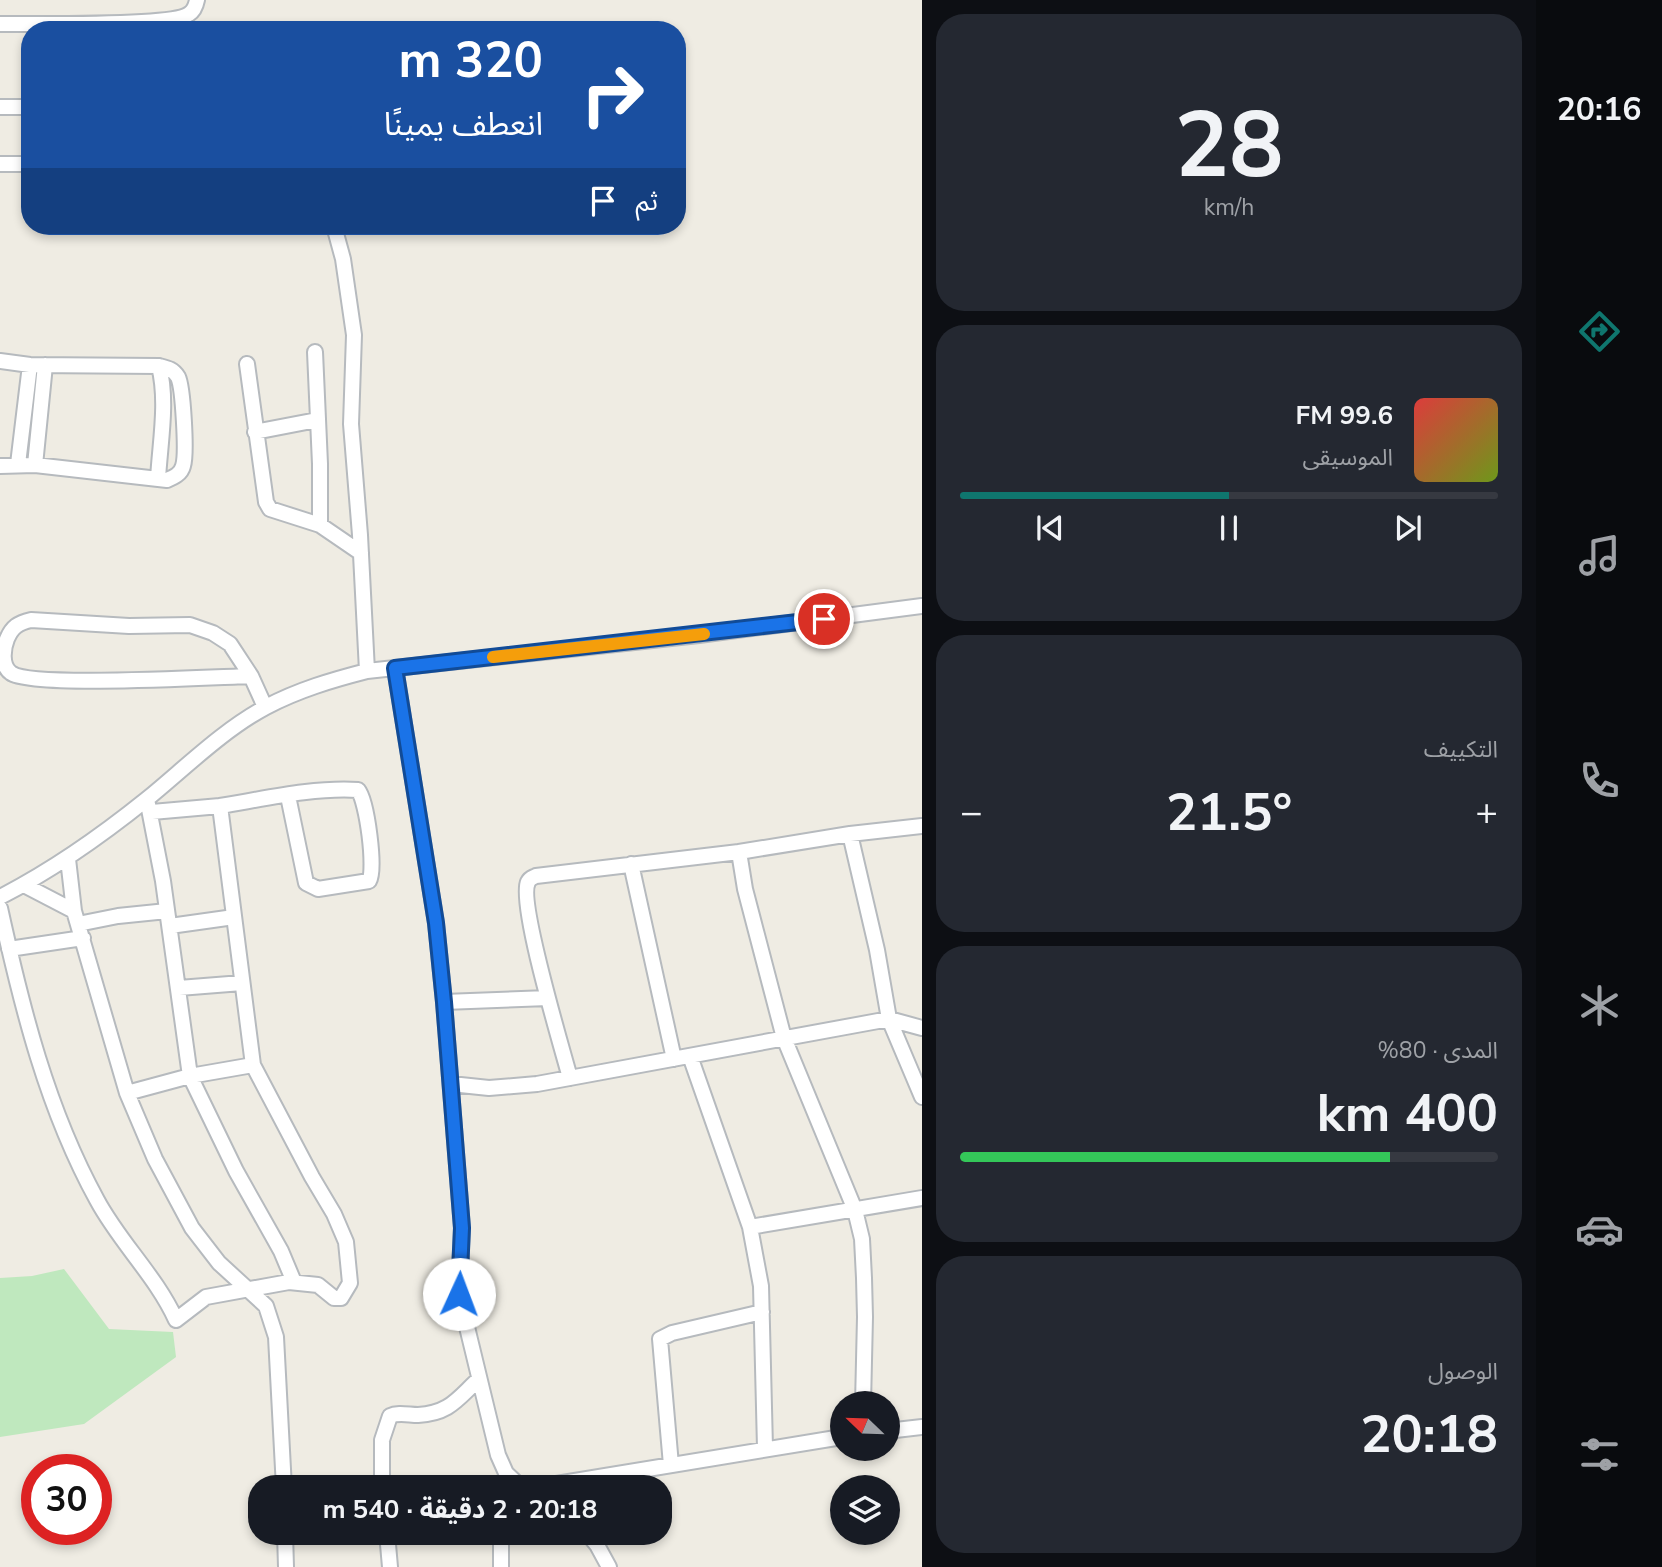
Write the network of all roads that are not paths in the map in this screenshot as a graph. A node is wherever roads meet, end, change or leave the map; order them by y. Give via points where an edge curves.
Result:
1 (197, 0) edge
2 (132, 21) edge
3 (0, 24) edge
4 (21, 24) edge
5 (0, 107) edge
6 (21, 107) edge
7 (0, 164) edge
8 (21, 164) edge
9 (337, 235) edge
10 (315, 352) dead end
11 (0, 361) edge
12 (247, 364) dead end
13 (30, 365) junction
14 (45, 365) junction
15 (159, 366) junction
16 (317, 420) junction
17 (255, 432) junction
18 (18, 464) junction
19 (35, 465) junction
20 (0, 466) edge
21 (158, 479) junction
22 (320, 525) junction
23 (361, 553) junction
24 (922, 606) edge
25 (395, 668) junction
26 (367, 671) junction
27 (251, 676) junction
28 (265, 707) junction
29 (288, 796) junction
30 (149, 806) junction
31 (220, 806) junction
32 (922, 826) edge
33 (850, 834) junction
34 (738, 852) junction
35 (68, 859) junction
36 (631, 864) junction
37 (24, 885) junction
38 (0, 897) edge
39 (0, 908) edge
40 (76, 917) junction
41 (234, 917) junction
42 (168, 918) junction
43 (83, 938) junction
44 (9, 949) junction
45 (242, 983) junction
46 (179, 988) junction
47 (548, 998) junction
48 (444, 1002) junction
49 (889, 1019) junction
50 (922, 1028) edge
51 (785, 1038) junction
52 (690, 1056) junction
53 (674, 1059) junction
54 (253, 1065) junction
55 (190, 1076) junction
56 (570, 1078) junction
57 (451, 1084) junction
58 (127, 1093) junction
59 (922, 1097) edge
60 (922, 1198) edge
61 (855, 1210) junction
62 (750, 1227) junction
63 (294, 1282) junction
64 (250, 1290) junction
65 (762, 1312) junction
66 (479, 1379) junction
67 (863, 1391) edge
68 (922, 1427) edge
69 (900, 1430) edge
70 (830, 1439) edge
71 (765, 1448) junction
72 (671, 1465) junction
73 (283, 1475) edge
74 (382, 1475) edge
75 (508, 1475) edge
76 (611, 1475) edge
77 (285, 1545) edge
78 (388, 1545) edge
79 (500, 1545) edge
80 (597, 1545) edge
81 (286, 1567) edge
82 (390, 1567) edge
83 (501, 1567) edge
84 (609, 1567) edge

1 - 2 street via 189,15
3 - 4 street
5 - 6 street
7 - 8 street
9 - 23 street via 354,335 351,424
10 - 16 street
11 - 13 street
12 - 17 street
13 - 14 street
13 - 18 street
14 - 15 street
14 - 19 street
15 - 21 street via 163,413
15 - 21 street via 170,369 180,381 184,426 183,466 177,476
16 - 17 street
16 - 22 street
17 - 22 street via 270,509
18 - 19 street
18 - 20 street
19 - 21 street
22 - 23 street
23 - 26 street
24 - 25 street
25 - 26 street
25 - 48 street via 436,923
26 - 28 street via 320,683
27 - 27 street via 230,644 190,625 31,620 12,629 3,661 12,675 31,679
27 - 28 street
28 - 30 street via 198,757
29 - 29 street via 306,883 318,889 369,881 373,870 360,791
29 - 31 street
30 - 31 street
30 - 35 street
30 - 42 street
31 - 41 street
32 - 33 street
33 - 34 street
33 - 49 street
34 - 36 street
34 - 51 street
35 - 37 street
35 - 40 street
36 - 47 street via 530,878 532,932
36 - 53 street
37 - 38 street
37 - 40 street
39 - 44 street
40 - 42 street
40 - 43 street
41 - 42 street
41 - 45 street
42 - 46 street
43 - 44 street
43 - 58 street
44 - 64 street via 62,1128 96,1199 176,1320 206,1297
45 - 46 street
45 - 54 street
46 - 55 street
47 - 48 street
47 - 56 street
48 - 57 street
49 - 50 street
49 - 51 street
49 - 59 street
51 - 52 street
51 - 61 street
52 - 53 street
52 - 62 street
53 - 56 street
54 - 55 street
54 - 63 street via 341,1227 349,1255 350,1283 341,1298 318,1285
55 - 58 street
55 - 63 street
56 - 57 street via 512,1087
57 - 66 street via 462,1228 459,1294
58 - 64 street via 192,1228 219,1263
60 - 61 street
61 - 62 street
61 - 67 street via 862,1239 866,1317
62 - 65 street
63 - 64 street
64 - 73 street via 266,1306 276,1337
65 - 71 street
65 - 72 street via 660,1339
66 - 74 street via 442,1412 390,1416 382,1440
66 - 75 street via 498,1455
68 - 69 street
70 - 71 street
71 - 72 street
72 - 76 street
77 - 81 street
78 - 82 street
79 - 83 street
80 - 84 street

